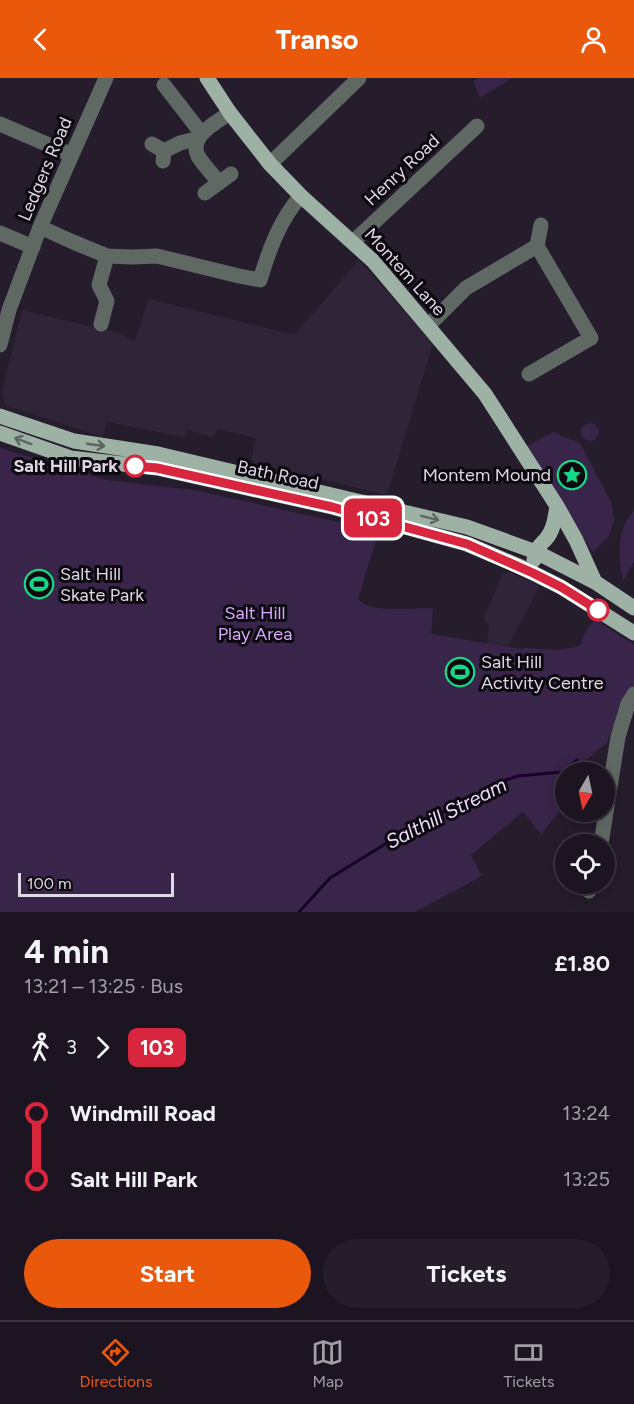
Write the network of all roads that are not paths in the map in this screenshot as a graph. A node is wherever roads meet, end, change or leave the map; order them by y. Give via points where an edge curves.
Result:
1 (106, 78) edge
2 (207, 78) edge
3 (359, 78) edge
4 (164, 85) dead end
5 (230, 113) junction
6 (0, 124) edge
7 (477, 126) dead end
8 (200, 136) junction
9 (160, 152) dead end
10 (72, 154) junction
11 (270, 164) junction
12 (205, 193) dead end
13 (301, 196) junction
14 (541, 225) dead end
15 (40, 227) junction
16 (0, 233) edge
17 (353, 242) junction
18 (537, 246) junction
19 (33, 247) junction
20 (107, 256) junction
21 (101, 324) dead end
22 (428, 326) junction
23 (0, 345) edge
24 (529, 374) dead end
25 (0, 416) edge
26 (0, 432) edge
27 (557, 506) junction
28 (546, 538) junction
29 (576, 540) junction
30 (536, 552) junction
31 (533, 573) junction
32 (596, 582) junction
33 (634, 608) edge
34 (634, 633) edge
35 (634, 694) edge
36 (603, 834) edge

1 - 10 street, Ledgers Road
2 - 5 main road, Montem Lane
3 - 11 street
4 - 8 street
5 - 8 street
5 - 11 main road, Montem Lane
6 - 10 street
7 - 17 street, Henry Road
8 - 9 street
8 - 12 street via 197,155 225,178
10 - 15 street, Ledgers Road
11 - 13 main road, Montem Lane
13 - 17 main road, Montem Lane
13 - 20 street via 269,250 267,282 157,256
14 - 18 street
15 - 19 street, Ledgers Road
15 - 20 street
16 - 19 street
17 - 22 main road, Montem Lane
18 - 22 street via 466,288
18 - 24 street via 591,338
19 - 23 street, Ledgers Road
20 - 21 street via 99,285 106,301
22 - 27 main road, Montem Lane via 485,394
25 -> 30 main road, Bath Road via 74,441 158,454 467,527
31 -> 26 main road, Bath Road via 467,544 381,519 157,468 71,458
27 - 28 main road via 555,522
27 - 29 main road, Montem Lane
28 - 29 main road
28 - 30 main road
29 - 32 main road, Montem Lane
30 - 31 main road
30 - 32 main road, Bath Road
31 - 34 main road, Bath Road
32 - 33 main road, Bath Road
35 - 36 street via 618,737

